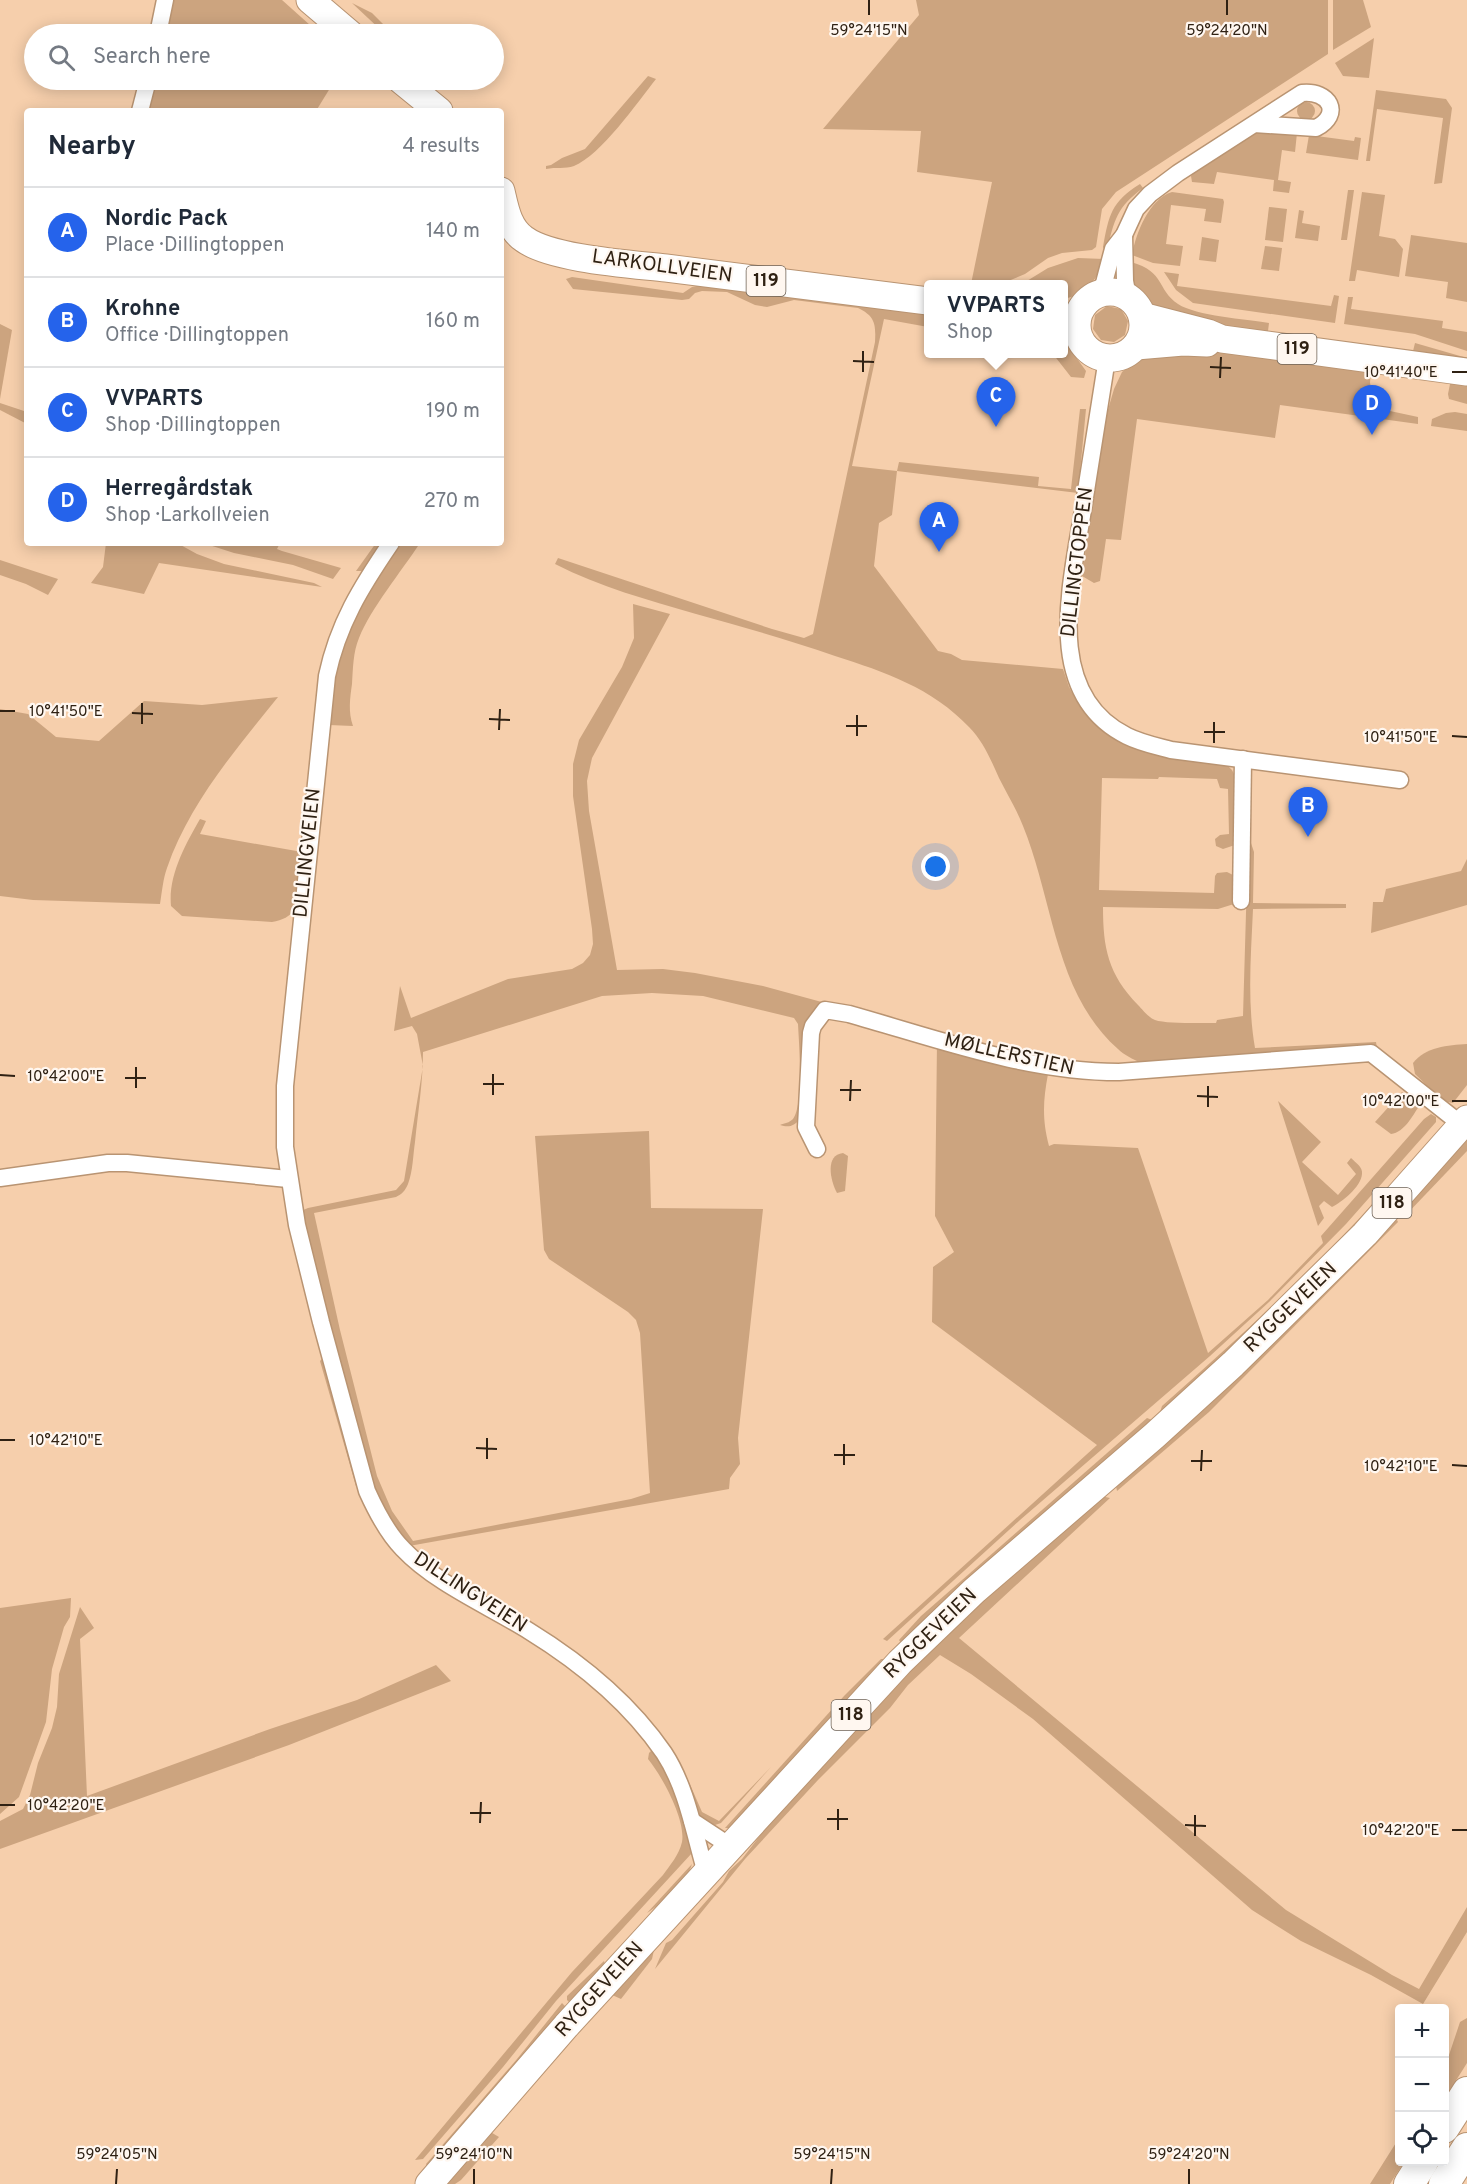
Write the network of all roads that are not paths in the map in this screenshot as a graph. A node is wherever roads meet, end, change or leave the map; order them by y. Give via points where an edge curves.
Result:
1 (165, 0) edge
2 (310, 0) edge
3 (160, 24) edge
4 (338, 24) edge
5 (145, 90) edge
6 (413, 90) edge
7 (141, 108) edge
8 (435, 108) edge
9 (1254, 124) dead end
10 (504, 206) edge
11 (1124, 235) junction
12 (1098, 294) junction
13 (924, 300) edge
14 (1135, 307) junction
15 (1071, 319) edge
16 (1222, 339) junction
17 (1136, 346) junction
18 (1107, 358) junction
19 (1467, 372) edge
20 (389, 546) edge
21 (1243, 759) junction
22 (1400, 780) dead end
23 (1241, 902) dead end
24 (1464, 1122) edge
25 (817, 1149) dead end
26 (0, 1178) edge
27 (288, 1179) junction
28 (692, 1821) junction
29 (730, 1846) junction
30 (706, 1873) junction
31 (1467, 2092) edge
32 (1449, 2120) edge
33 (1467, 2148) edge
34 (1420, 2166) edge
35 (429, 2184) edge
36 (1409, 2184) edge
37 (1444, 2184) edge

1 - 3 street
2 - 4 main road
5 - 7 street
6 - 8 main road
9 - 11 street via 1150,194 1136,209
10 - 13 main road, LARKOLLVEIEN / 119 via 523,238 544,250
11 - 12 street via 1113,249
11 - 14 street via 1125,281
12 - 14 main road, 119 via 1114,292
12 - 15 main road
14 - 16 main road, 119
14 - 17 main road via 1143,332
15 - 18 main road via 1086,348
16 - 17 main road, 119
16 - 19 main road, 119
17 - 18 main road, 119 via 1123,356
18 - 21 street, DILLINGTOPPEN via 1074,567 1067,626 1069,657 1082,692 1094,710 1126,736 1171,750
20 - 27 street, DILLINGVEIEN via 345,618 327,676 286,1075
21 - 22 street, DILLINGTOPPEN
21 - 23 street
24 - 25 street, MØLLERSTIEN via 1371,1053 1088,1072 1002,1057 825,1010 811,1033 806,1127
24 - 29 main road, RYGGEVEIEN / 118 via 1365,1234 1233,1364 974,1591 900,1662
26 - 27 street via 118,1163
27 - 28 street, DILLINGVEIEN via 321,1322 367,1491 376,1510 402,1548 427,1570 530,1632 619,1698 665,1755
28 - 29 street
28 - 30 street, DILLINGVEIEN
29 - 30 main road, RYGGEVEIEN / 118
30 - 35 main road, RYGGEVEIEN / 118
31 - 32 highway
33 - 37 highway
34 - 36 highway

